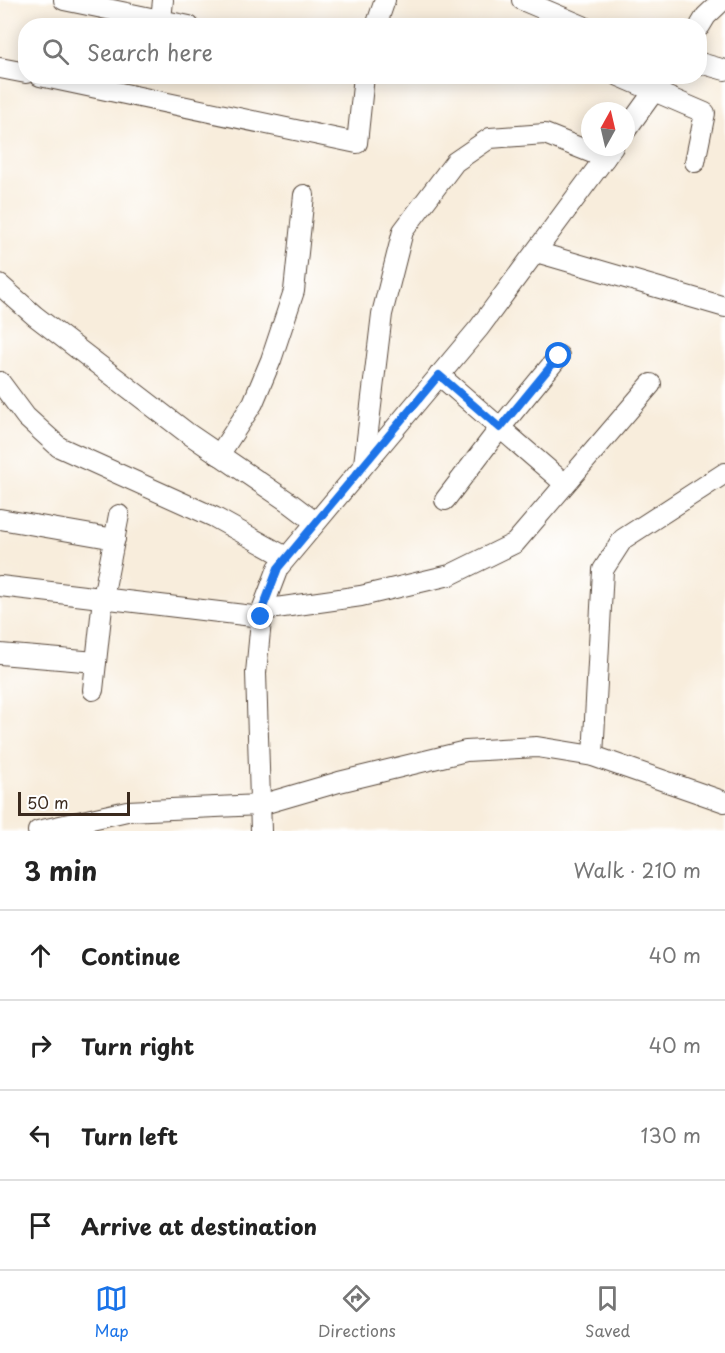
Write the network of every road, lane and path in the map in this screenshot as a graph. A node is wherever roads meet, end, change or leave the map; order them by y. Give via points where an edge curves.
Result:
1 (64, 0) edge
2 (163, 0) edge
3 (385, 0) edge
4 (522, 0) edge
5 (723, 0) edge
6 (151, 18) edge
7 (161, 18) edge
8 (379, 18) edge
9 (564, 18) edge
10 (705, 18) edge
11 (707, 65) edge
12 (0, 68) edge
13 (725, 70) edge
14 (18, 71) edge
15 (78, 84) edge
16 (363, 84) edge
17 (660, 84) edge
18 (635, 118) edge
19 (581, 145) edge
20 (607, 156) edge
21 (695, 162) dead end
22 (304, 195) dead end
23 (536, 252) junction
24 (0, 285) edge
25 (725, 307) edge
26 (559, 356) dead end
27 (439, 375) junction
28 (0, 382) edge
29 (651, 384) dead end
30 (500, 428) junction
31 (219, 454) junction
32 (364, 464) junction
33 (725, 473) edge
34 (565, 484) junction
35 (445, 500) dead end
36 (119, 515) dead end
37 (0, 519) edge
38 (315, 522) junction
39 (115, 539) junction
40 (286, 557) junction
41 (0, 586) edge
42 (103, 598) junction
43 (261, 613) junction
44 (0, 654) edge
45 (96, 662) junction
46 (93, 690) dead end
47 (592, 756) junction
48 (725, 802) edge
49 (260, 805) junction
50 (38, 831) edge
51 (261, 831) edge

1 - 6 street
2 - 7 street
3 - 8 street
4 - 9 street
5 - 10 street
11 - 13 street
12 - 14 street
15 - 16 street via 357,143
17 - 18 street
17 - 21 street via 705,113
19 - 32 street via 545,134 490,138 455,162 403,231 382,314
20 - 23 street
22 - 31 street via 294,291 253,403
23 - 25 street
23 - 27 street
24 - 31 street via 44,323
26 - 30 street
27 - 30 street
27 - 32 street
28 - 40 street via 26,417 59,447 214,517
29 - 34 street
30 - 34 street
30 - 35 street
31 - 38 street
32 - 38 street
33 - 47 street via 623,539 603,570
34 - 43 street via 515,543 450,575 361,596
36 - 39 street
37 - 39 street
38 - 40 street
39 - 42 street
40 - 43 street
41 - 42 street
42 - 43 street
42 - 45 street
43 - 49 street via 256,673
44 - 45 street
45 - 46 street
47 - 48 street
47 - 49 street via 537,747 466,751
49 - 50 street via 127,811
49 - 51 street

